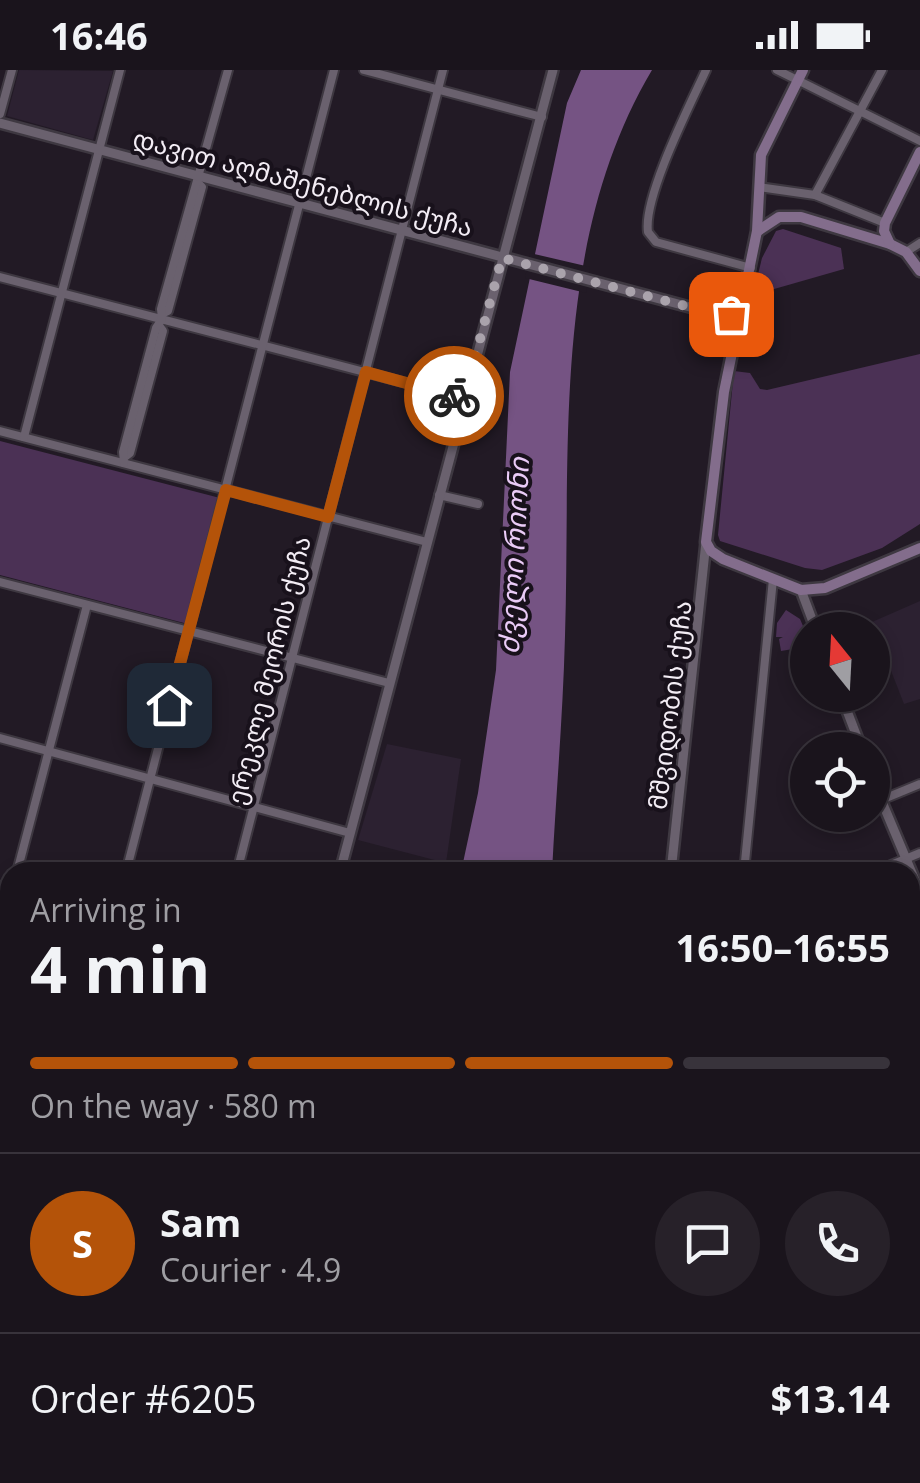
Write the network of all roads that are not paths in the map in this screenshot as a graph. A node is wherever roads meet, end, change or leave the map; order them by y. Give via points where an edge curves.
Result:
1 (12, 70) edge
2 (120, 70) edge
3 (228, 70) edge
4 (334, 70) edge
5 (364, 70) edge
6 (443, 70) edge
7 (552, 70) edge
8 (706, 70) edge
9 (777, 70) edge
10 (882, 70) edge
11 (800, 75) edge
12 (438, 89) junction
13 (862, 110) junction
14 (0, 114) edge
15 (542, 116) junction
16 (0, 123) edge
17 (920, 141) edge
18 (99, 148) junction
19 (920, 152) edge
20 (200, 179) junction
21 (759, 186) junction
22 (815, 194) junction
23 (300, 202) junction
24 (885, 223) junction
25 (402, 228) junction
26 (758, 231) junction
27 (920, 243) edge
28 (890, 244) junction
29 (906, 252) junction
30 (502, 258) junction
31 (751, 268) junction
32 (920, 271) edge
33 (0, 278) edge
34 (62, 294) junction
35 (743, 296) junction
36 (724, 316) junction
37 (162, 320) junction
38 (733, 339) junction
39 (264, 346) junction
40 (366, 372) junction
41 (464, 398) junction
42 (0, 431) edge
43 (24, 437) junction
44 (125, 460) junction
45 (226, 490) junction
46 (439, 495) junction
47 (478, 504) dead end
48 (328, 517) junction
49 (427, 542) junction
50 (706, 542) junction
51 (920, 550) edge
52 (704, 558) junction
53 (724, 559) junction
54 (773, 579) junction
55 (0, 582) edge
56 (801, 590) junction
57 (86, 604) junction
58 (809, 612) edge
59 (189, 631) junction
60 (292, 658) junction
61 (389, 684) junction
62 (0, 738) edge
63 (48, 752) junction
64 (150, 779) junction
65 (920, 784) edge
66 (890, 796) edge
67 (254, 807) junction
68 (890, 821) edge
69 (350, 833) junction
70 (920, 852) edge
71 (906, 858) junction
72 (20, 862) edge
73 (129, 862) edge
74 (240, 862) edge
75 (343, 862) edge
76 (672, 862) edge
77 (745, 862) edge
78 (897, 862) edge
79 (908, 862) edge

1 - 14 street
2 - 18 street
3 - 20 street
4 - 23 street
5 - 12 street
6 - 12 street, ერეკლე მეორის ქუჩა
7 - 15 street
8 - 31 street via 667,155 648,232 656,242
9 - 11 street
10 - 13 street
11 - 13 street
11 - 21 main road via 761,155
12 - 15 street
12 - 25 street, ერეკლე მეორის ქუჩა
13 - 17 street
13 - 22 street
15 - 30 street
16 - 18 street, დავით აღმაშენებლის ქუჩა
18 - 20 street, დავით აღმაშენებლის ქუჩა
18 - 34 street
19 - 24 main road
20 - 23 street, დავით აღმაშენებლის ქუჩა
20 - 37 street
21 - 22 street
21 - 26 main road
22 - 24 street
23 - 25 street, დავით აღმაშენებლის ქუჩა
23 - 39 street
24 - 28 main road
25 - 30 street, დავით აღმაშენებლის ქუჩა
25 - 40 street, ერეკლე მეორის ქუჩა
26 - 28 main road via 774,219 801,217
26 - 31 main road
27 - 29 street
28 - 29 main road
29 - 32 main road
30 - 36 street, დავით აღმაშენებლის ქუჩა
30 - 41 street
31 - 35 main road
33 - 34 street
34 - 37 street
34 - 43 street
35 - 36 street
35 - 38 main road
36 - 38 street
37 - 39 street
37 - 44 street
38 - 50 main road
39 - 40 street
39 - 45 street
40 - 41 street
40 - 48 street, ერეკლე მეორის ქუჩა
41 - 46 street
42 - 43 street
43 - 44 street
44 - 45 street
45 - 48 street
45 - 59 street
46 - 47 street
46 - 49 street
48 - 49 street
48 - 60 street, ერეკლე მეორის ქუჩა
49 - 61 street
50 - 52 street, მშვიდობის ქუჩა
50 - 53 main road
51 - 56 main road via 825,588
52 - 53 street
52 - 76 street, მშვიდობის ქუჩა
53 - 54 main road
54 - 56 main road
54 - 77 street
55 - 57 street
56 - 58 street
57 - 59 street
57 - 63 street
59 - 60 street
59 - 64 street
60 - 61 street
60 - 67 street, ერეკლე მეორის ქუჩა
61 - 69 street
62 - 63 street
63 - 64 street
63 - 72 street
64 - 67 street
64 - 73 street
65 - 66 street
67 - 69 street
67 - 74 street, ერეკლე მეორის ქუჩა
68 - 71 street
69 - 75 street
70 - 71 street
71 - 78 street
71 - 79 street

